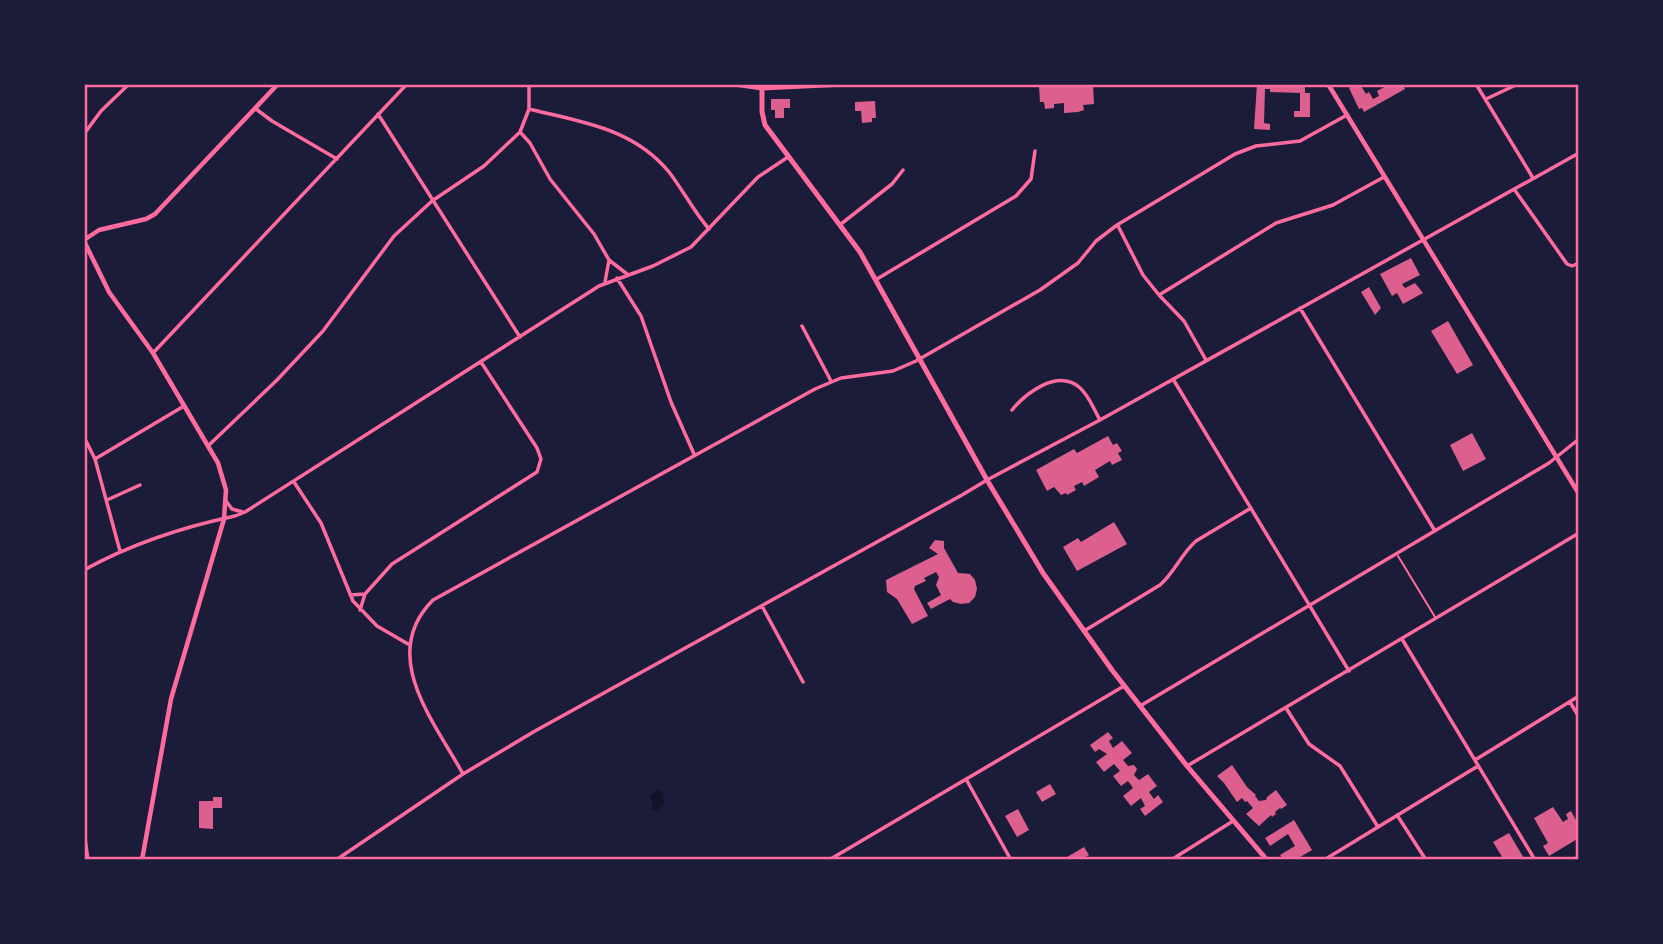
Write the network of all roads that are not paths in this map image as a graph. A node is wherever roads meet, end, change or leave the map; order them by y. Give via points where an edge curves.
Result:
1 (129, 84) edge
2 (278, 84) edge
3 (407, 84) edge
4 (529, 84) edge
5 (734, 84) edge
6 (846, 84) edge
7 (1328, 84) edge
8 (1476, 84) edge
9 (1518, 84) edge
10 (762, 86) edge
11 (1486, 99) junction
12 (256, 108) junction
13 (529, 109) junction
14 (378, 114) junction
15 (1347, 115) junction
16 (520, 132) junction
17 (84, 134) edge
18 (1035, 151) dead end
19 (1579, 153) edge
20 (788, 157) junction
21 (337, 159) junction
22 (903, 170) dead end
23 (1384, 177) junction
24 (1533, 178) junction
25 (1514, 189) junction
26 (432, 201) junction
27 (841, 224) junction
28 (1118, 225) junction
29 (709, 229) junction
30 (84, 240) edge
31 (1423, 240) junction
32 (609, 260) junction
33 (1579, 262) edge
34 (628, 274) junction
35 (617, 278) junction
36 (877, 279) junction
37 (605, 283) junction
38 (1159, 295) junction
39 (1300, 308) junction
40 (802, 326) dead end
41 (520, 337) junction
42 (153, 353) junction
43 (920, 357) junction
44 (1206, 360) junction
45 (481, 362) junction
46 (1173, 378) junction
47 (831, 381) junction
48 (184, 405) junction
49 (1012, 410) dead end
50 (1100, 420) junction
51 (84, 437) edge
52 (1579, 439) edge
53 (208, 446) junction
54 (695, 454) junction
55 (1557, 457) junction
56 (94, 459) junction
57 (987, 480) junction
58 (293, 481) junction
59 (140, 485) dead end
60 (1579, 494) edge
61 (106, 500) junction
62 (226, 501) junction
63 (1251, 508) junction
64 (245, 512) junction
65 (224, 519) junction
66 (1435, 531) junction
67 (1579, 533) edge
68 (120, 551) junction
69 (1397, 553) junction
70 (84, 570) edge
71 (365, 594) junction
72 (350, 595) junction
73 (1310, 605) junction
74 (762, 606) junction
75 (360, 610) junction
76 (1435, 618) junction
77 (1084, 631) junction
78 (1402, 639) junction
79 (408, 644) junction
80 (1349, 671) junction
81 (803, 682) dead end
82 (1124, 686) junction
83 (1579, 696) edge
84 (1570, 702) junction
85 (1140, 706) junction
86 (1286, 708) junction
87 (1579, 717) edge
88 (1475, 760) junction
89 (1187, 766) junction
90 (1478, 766) junction
91 (463, 774) junction
92 (966, 779) junction
93 (1397, 815) junction
94 (1233, 821) junction
95 (1378, 827) junction
96 (84, 831) edge
97 (88, 860) edge
98 (142, 860) edge
99 (336, 860) edge
100 (829, 860) edge
101 (1011, 860) edge
102 (1171, 860) edge
103 (1267, 860) edge
104 (1324, 860) edge
105 (1426, 860) edge
106 (1535, 860) edge

1 - 17 street
2 - 12 street
3 - 14 street
4 - 13 street
5 - 10 main road
6 - 10 main road
7 - 15 street
8 - 11 street
9 - 11 street
10 - 20 main road via 764,121
11 - 24 street
12 - 21 street
12 - 30 street via 155,214 99,230
13 - 16 street
13 - 29 street via 600,126 644,148 671,174
14 - 21 street
14 - 26 street
15 - 23 street
15 - 28 street via 1293,143 1256,146 1235,154
16 - 26 street via 484,166
16 - 32 street
18 - 36 street via 1031,178 1016,196
19 - 24 street
20 - 27 main road
20 - 29 street via 761,174
21 - 42 street
22 - 27 street
23 - 31 street
23 - 38 street via 1333,205 1276,223
24 - 25 street
25 - 31 street
25 - 33 street via 1567,264
26 - 41 street
26 - 53 street via 394,236 323,331
27 - 36 main road
28 - 38 street
28 - 43 street via 1062,276
29 - 34 street via 675,256
30 - 42 street via 109,292
31 - 39 street
31 - 55 street
32 - 34 street
32 - 37 street
34 - 35 street
35 - 37 street
35 - 54 street via 641,316
36 - 43 main road
37 - 41 street
38 - 44 street via 1184,321
39 - 44 street
39 - 66 street
40 - 47 street
41 - 45 street
42 - 48 street
43 - 47 street via 893,370
43 - 57 main road
44 - 46 street
45 - 58 street
45 - 71 street via 537,448 541,458 537,472 392,564
46 - 50 street
46 - 63 street
47 - 54 street
48 - 53 street
48 - 56 street
49 - 50 street via 1046,384 1063,381 1085,393
50 - 57 street
51 - 56 street
52 - 55 street
53 - 62 street via 223,475
54 - 79 street via 439,596 418,619
55 - 60 street
55 - 66 street
56 - 61 street
57 - 74 street
57 - 77 main road
58 - 64 street
58 - 72 street via 321,523
59 - 61 street
61 - 68 street
62 - 64 street via 232,509
62 - 65 street
63 - 73 street
63 - 77 street via 1196,541 1160,585
64 - 65 street
65 - 68 street
65 - 98 street via 172,699
66 - 69 street
67 - 76 street
68 - 70 street
69 - 73 street
69 - 76 lane
71 - 72 street
71 - 75 street
72 - 75 street
73 - 80 street
73 - 85 street
74 - 81 street
74 - 91 street
75 - 79 street
76 - 78 street
77 - 82 main road
78 - 80 street
78 - 88 street
79 - 91 street via 413,681
80 - 86 street
82 - 85 main road
82 - 92 street
83 - 84 street
84 - 87 street
84 - 88 street
85 - 89 main road
86 - 89 street
86 - 95 street via 1309,744 1340,766
88 - 90 street
89 - 94 main road
90 - 93 street
90 - 106 street
91 - 99 street
92 - 100 street
92 - 101 street
93 - 95 street
93 - 105 street
94 - 102 street
94 - 103 main road
95 - 104 street
96 - 97 street

